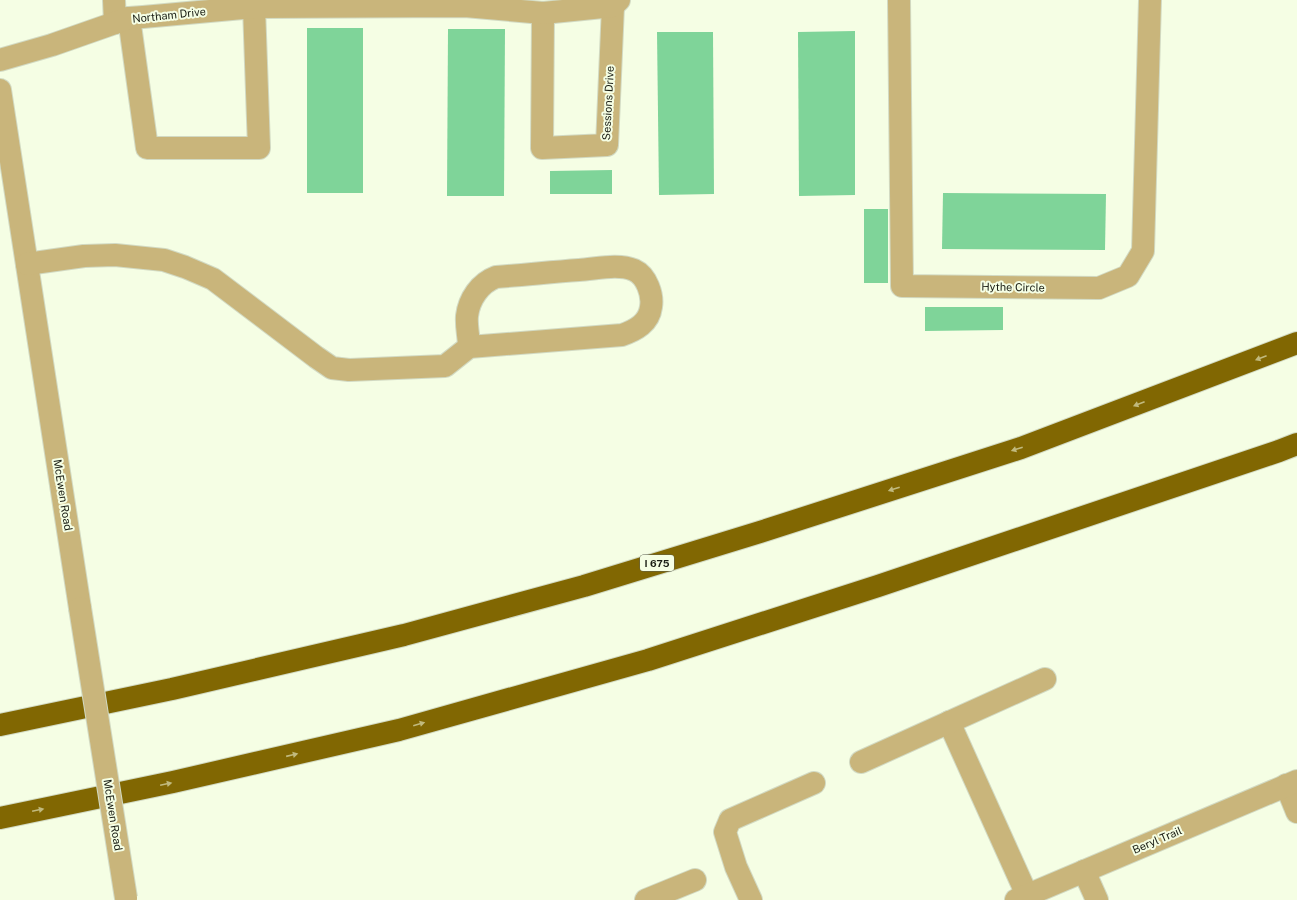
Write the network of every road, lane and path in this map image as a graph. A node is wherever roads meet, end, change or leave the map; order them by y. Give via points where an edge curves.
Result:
1 (114, 0) edge
2 (899, 0) edge
3 (1150, 0) edge
4 (465, 3) edge
5 (616, 3) edge
6 (241, 5) edge
7 (543, 13) junction
8 (122, 21) junction
9 (0, 60) edge
10 (0, 90) edge
11 (27, 264) junction
12 (1297, 343) edge
13 (469, 347) junction
14 (1297, 444) edge
15 (1045, 679) dead end
16 (949, 722) junction
17 (0, 725) edge
18 (861, 762) dead end
19 (814, 783) dead end
20 (1291, 783) edge
21 (1297, 812) edge
22 (0, 818) edge
23 (1084, 871) junction
24 (695, 880) dead end
25 (1022, 898) edge
26 (126, 899) edge
27 (646, 900) edge
28 (751, 900) edge
29 (1097, 900) edge

1 - 8 street
2 - 3 street, Hythe Circle via 902,286 1099,288 1128,276 1143,251
4 - 6 street, Northam Drive
4 - 7 street, Sessions Drive
5 - 7 street, Sessions Drive
5 - 7 street, Sessions Drive via 607,145 542,148
6 - 8 street, Northam Drive
6 - 8 street via 259,148 147,148
8 - 9 street, Northam Drive
10 - 11 street, McEwen Road
11 - 13 street via 84,256 116,255 164,260 185,267 213,279 332,368 349,370 445,366
11 - 26 street, McEwen Road, bridge
12 -> 17 highway, I 675 via 1022,448 584,586 404,635 172,689
13 - 13 street via 622,335 644,324 650,313 652,301 649,288 635,271 615,267 496,277 481,286 471,302 467,316
22 -> 14 highway via 399,730 648,660 878,586
15 - 16 street
16 - 18 street
16 - 25 street
19 - 28 street via 730,820 725,832 736,867
20 - 21 street
20 - 23 street, Beryl Trail
23 - 25 street, Beryl Trail
23 - 29 street
24 - 27 street

